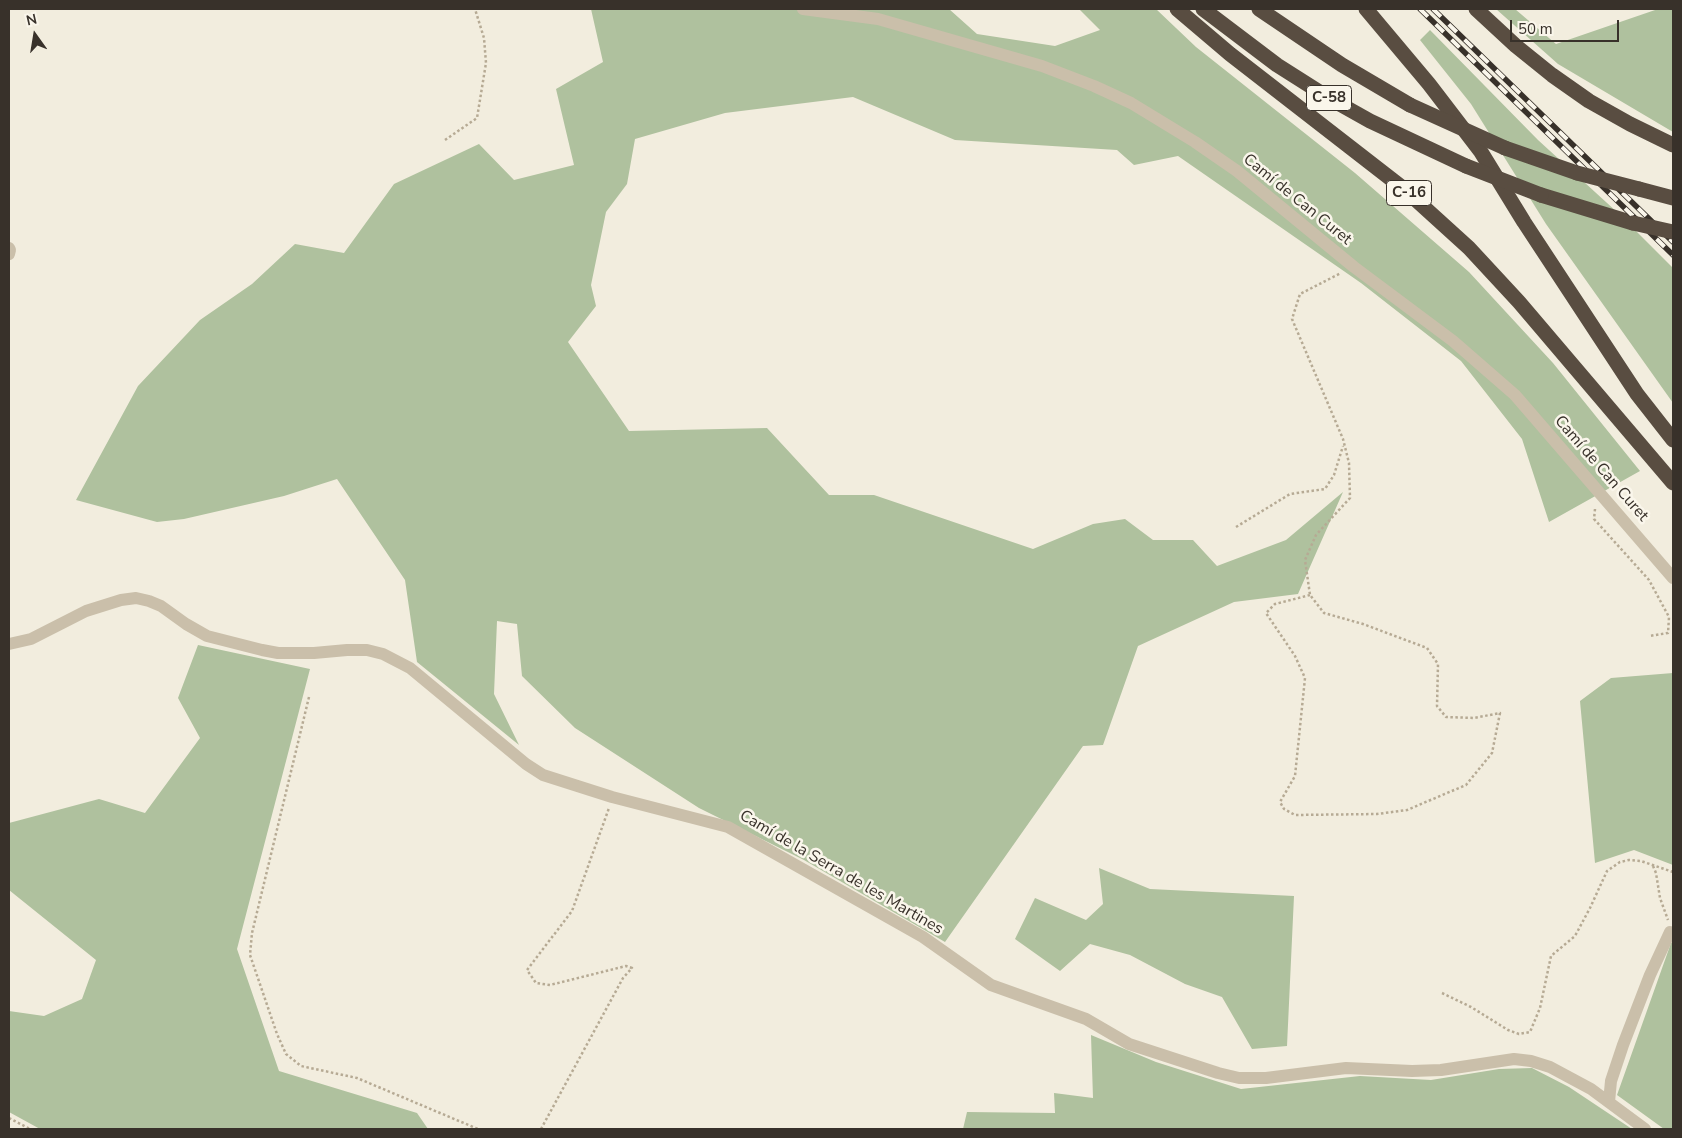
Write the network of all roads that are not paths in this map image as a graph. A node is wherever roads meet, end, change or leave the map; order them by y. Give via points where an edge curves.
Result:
1 (803, 9) edge
2 (1177, 9) edge
3 (1203, 9) edge
4 (1259, 9) edge
5 (1361, 9) edge
6 (1366, 9) edge
7 (1476, 9) edge
8 (1379, 25) junction
9 (1673, 146) edge
10 (1673, 198) edge
11 (1673, 232) edge
12 (9, 248) edge
13 (9, 254) edge
14 (1673, 440) edge
15 (1673, 482) edge
16 (1673, 578) edge
17 (9, 644) edge
18 (1670, 932) road end
19 (1608, 1102) junction
20 (1645, 1129) edge

1 - 16 street, Camí de Can Curet via 878,19 1042,66 1094,86 1161,120 1237,171 1354,267 1453,341 1515,395
2 - 15 highway, C-16 via 1266,83 1404,188 1469,248 1532,316
3 - 11 highway, C-58, bridge via 1277,66 1370,122 1466,166 1541,194 1632,223
4 - 10 highway, C-58, bridge via 1342,65 1410,105 1505,148 1577,173
5 - 8 highway
6 - 8 highway
7 - 9 highway via 1516,46 1589,101
8 - 14 highway via 1481,152 1637,394
12 - 13 street
17 - 19 street, Camí de la Serra de les Martines via 31,639 86,611 136,598 161,606 207,636 262,650 314,653 367,650 383,654 410,668 543,775 612,797 728,827 923,937 992,985 1086,1018 1129,1044 1239,1078 1266,1078 1346,1068 1441,1070 1493,1061 1531,1061 1550,1067
18 - 19 street via 1623,1045
19 - 20 street, Camí de la Serra de les Martines

